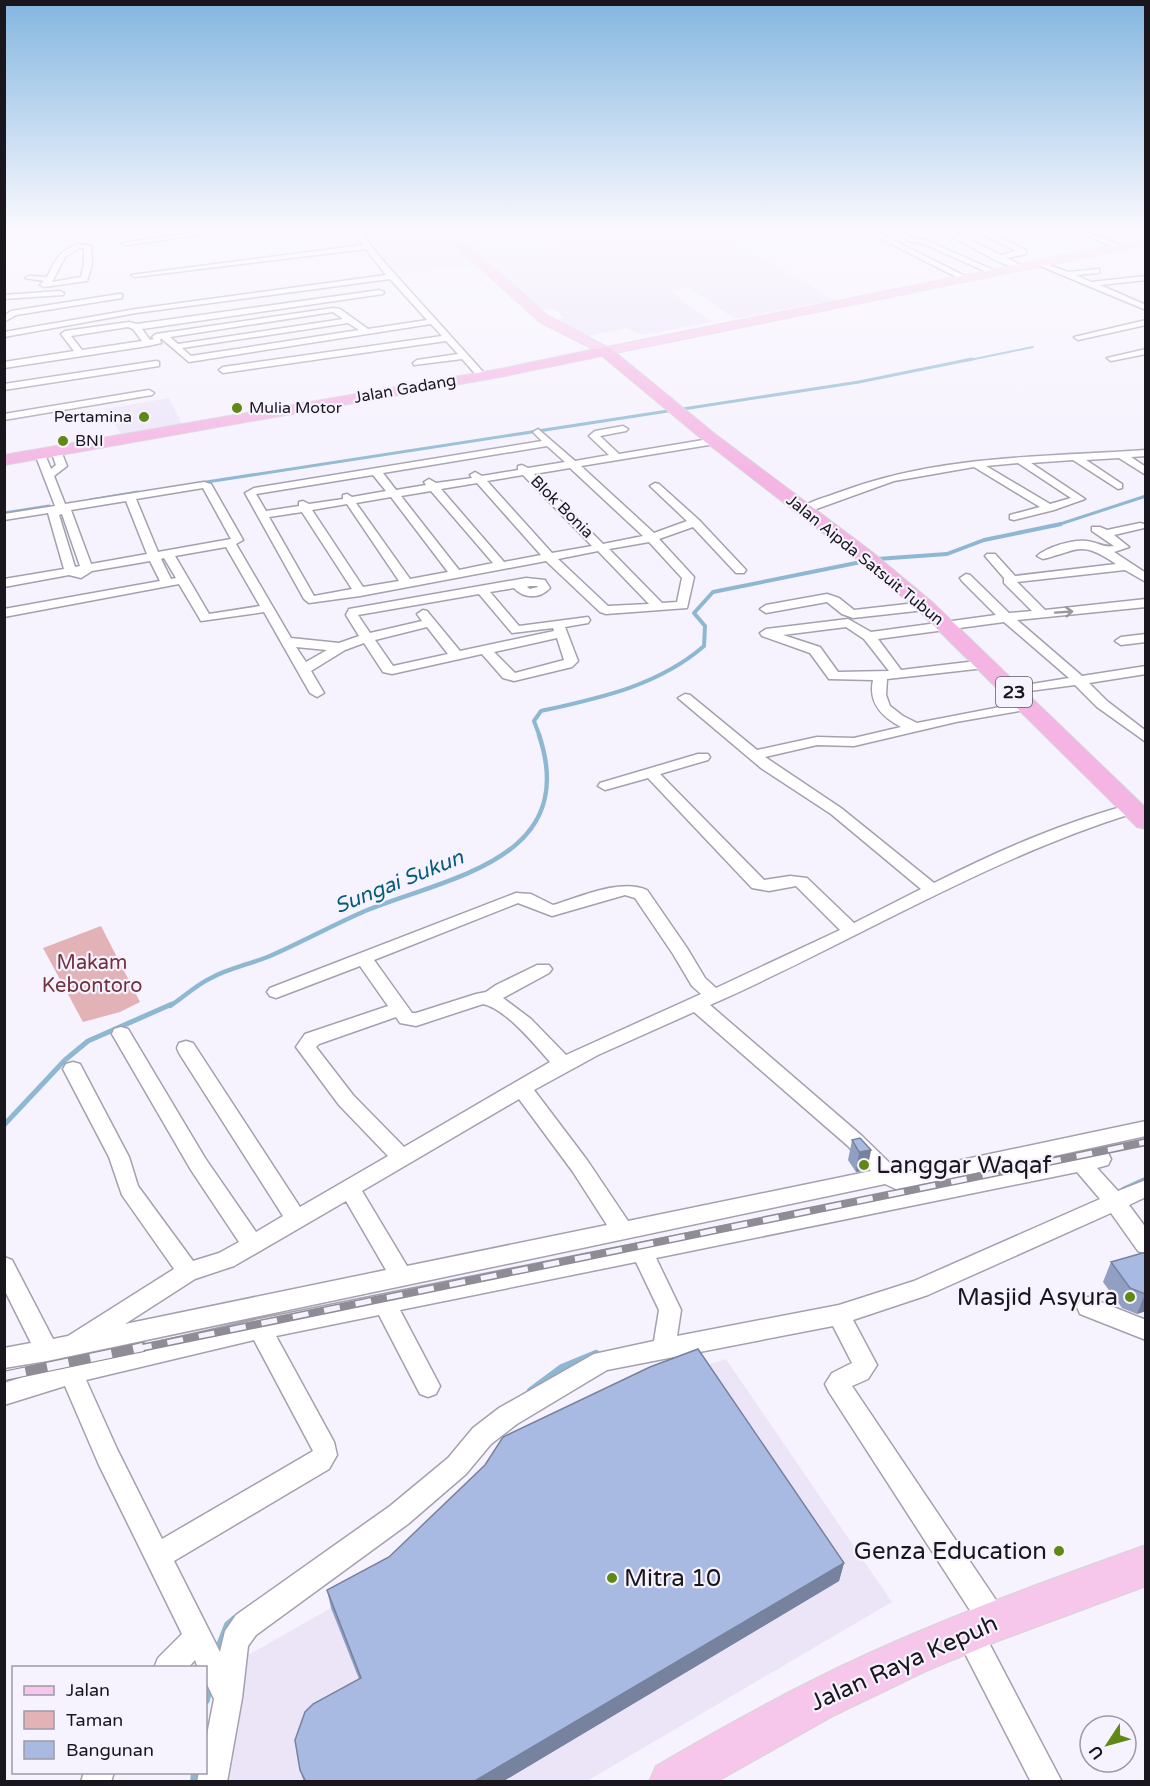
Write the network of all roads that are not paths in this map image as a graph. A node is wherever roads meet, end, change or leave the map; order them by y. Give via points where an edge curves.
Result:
1 (14, 313) edge
2 (80, 313) edge
3 (215, 313) edge
4 (242, 313) edge
5 (313, 313) edge
6 (331, 313) edge
7 (427, 313) edge
8 (540, 313) edge
9 (792, 313) edge
10 (4, 320) edge
11 (346, 321) junction
12 (434, 321) junction
13 (549, 321) junction
14 (1146, 321) edge
15 (253, 323) junction
16 (4, 327) edge
17 (141, 329) junction
18 (367, 332) junction
19 (265, 333) junction
20 (357, 333) junction
21 (1095, 333) junction
22 (65, 334) junction
23 (4, 335) edge
24 (130, 335) dead end
25 (168, 337) junction
26 (1078, 337) dead end
27 (447, 338) junction
28 (1114, 340) dead end
29 (84, 342) dead end
30 (72, 343) junction
31 (4, 345) edge
32 (280, 345) junction
33 (180, 347) junction
34 (35, 350) dead end
35 (605, 351) junction
36 (1146, 351) edge
37 (80, 353) junction
38 (588, 355) junction
39 (462, 356) junction
40 (1121, 356) junction
41 (1111, 358) dead end
42 (42, 359) junction
43 (1137, 362) dead end
44 (417, 363) dead end
45 (156, 364) dead end
46 (4, 365) edge
47 (621, 365) junction
48 (223, 370) dead end
49 (482, 376) junction
50 (4, 387) edge
51 (149, 393) dead end
52 (4, 417) edge
53 (623, 429) dead end
54 (538, 432) dead end
55 (712, 439) junction
56 (548, 443) junction
57 (56, 451) junction
58 (1146, 453) edge
59 (40, 454) junction
60 (614, 455) junction
61 (1122, 455) junction
62 (1075, 457) junction
63 (4, 460) edge
64 (1020, 460) junction
65 (568, 462) junction
66 (413, 465) junction
67 (977, 465) junction
68 (524, 469) junction
69 (376, 471) junction
70 (1146, 472) edge
71 (48, 475) junction
72 (477, 477) junction
73 (433, 485) junction
74 (655, 486) dead end
75 (1118, 486) dead end
76 (392, 492) junction
77 (130, 497) junction
78 (349, 499) junction
79 (304, 506) junction
80 (61, 508) junction
81 (1050, 508) junction
82 (804, 510) junction
83 (261, 513) junction
84 (4, 517) edge
85 (1014, 517) dead end
86 (695, 522) junction
87 (1144, 527) edge
88 (75, 535) junction
89 (61, 537) junction
90 (652, 538) junction
91 (229, 543) junction
92 (602, 547) junction
93 (1106, 551) junction
94 (168, 554) junction
95 (991, 556) dead end
96 (1043, 556) dead end
97 (154, 557) junction
98 (549, 557) junction
99 (501, 566) junction
100 (1127, 566) junction
101 (740, 570) dead end
102 (80, 571) junction
103 (456, 574) junction
104 (966, 578) dead end
105 (1011, 579) junction
106 (1146, 579) edge
107 (182, 580) junction
108 (167, 583) junction
109 (407, 583) junction
110 (4, 584) edge
111 (524, 587) dead end
112 (482, 590) junction
113 (360, 592) junction
114 (90, 597) junction
115 (415, 601) junction
116 (1146, 603) edge
117 (925, 606) junction
118 (659, 607) junction
119 (268, 609) junction
120 (765, 609) dead end
121 (4, 613) edge
122 (1042, 614) junction
123 (790, 616) dead end
124 (1006, 616) junction
125 (584, 620) dead end
126 (429, 623) junction
127 (945, 626) junction
128 (560, 628) junction
129 (802, 628) junction
130 (521, 635) junction
131 (868, 636) junction
132 (367, 638) junction
133 (1146, 638) edge
134 (1122, 641) dead end
135 (288, 642) junction
136 (340, 647) junction
137 (484, 649) junction
138 (456, 655) junction
139 (985, 664) junction
140 (304, 669) junction
141 (1146, 670) edge
142 (897, 673) junction
143 (881, 676) junction
144 (1079, 682) junction
145 (317, 693) dead end
146 (685, 698) dead end
147 (1019, 698) junction
148 (914, 727) junction
149 (1143, 733) edge
150 (754, 754) junction
151 (704, 757) dead end
152 (650, 772) junction
153 (605, 786) dead end
154 (1141, 818) edge
155 (933, 890) junction
156 (852, 931) junction
157 (363, 958) junction
158 (543, 969) dead end
159 (276, 992) dead end
160 (491, 998) junction
161 (705, 1000) junction
162 (399, 1009) junction
163 (121, 1034) dead end
164 (186, 1048) dead end
165 (563, 1064) junction
166 (73, 1069) dead end
167 (522, 1089) junction
168 (1146, 1128) edge
169 (402, 1157) junction
170 (886, 1176) junction
171 (349, 1188) junction
172 (1146, 1188) edge
173 (1111, 1198) junction
174 (296, 1219) junction
175 (622, 1230) junction
176 (252, 1243) junction
177 (1146, 1245) edge
178 (642, 1253) junction
179 (4, 1266) edge
180 (188, 1272) junction
181 (402, 1277) junction
182 (386, 1305) junction
183 (1088, 1307) dead end
184 (839, 1316) junction
185 (260, 1329) junction
186 (1146, 1330) edge
187 (665, 1343) junction
188 (73, 1345) junction
189 (46, 1350) junction
190 (4, 1358) edge
191 (71, 1373) junction
192 (428, 1386) dead end
193 (4, 1395) edge
194 (158, 1556) junction
195 (1146, 1565) edge
196 (981, 1627) junction
197 (206, 1652) junction
198 (173, 1666) edge
199 (228, 1698) junction
200 (212, 1782) edge
201 (672, 1782) edge
202 (1047, 1782) edge

1 - 10 street
2 - 16 street
3 - 17 street
4 - 17 street
5 - 15 street
6 - 11 street
7 - 12 street
8 - 13 main road
9 - 35 main road, Jalan Gadang
11 - 18 street
11 - 19 street
11 - 20 street
12 - 18 street
12 - 27 street
13 - 35 main road
13 - 38 main road via 552,329
14 - 21 street
15 - 19 street
15 - 25 street
17 - 22 street via 129,324
17 - 23 street
17 - 24 street
17 - 25 street
17 - 37 street
18 - 20 street
19 - 32 street
19 - 33 street
20 - 32 street
21 - 26 street
21 - 28 street
22 - 30 street
22 - 31 street
25 - 33 street
27 - 39 street
27 - 48 street
29 - 30 street
30 - 37 street
32 - 33 street via 187,359
34 - 42 street
35 - 38 highway, Jalan Gadang
35 - 47 highway, Jalan Aipda Satsuit Tubun / 23
36 - 40 street
37 - 42 street
38 - 47 highway, Jalan Aipda Satsuit Tubun / 23
38 - 49 highway, Jalan Gadang
39 - 44 street
39 - 49 street
40 - 41 street
40 - 43 street
42 - 46 street
45 - 50 street
47 - 55 highway, Jalan Aipda Satsuit Tubun / 23
49 - 57 highway, Jalan Gadang
51 - 52 street
53 - 60 street via 594,436
54 - 56 street
55 - 60 street
55 - 82 highway, Jalan Aipda Satsuit Tubun / 23
56 - 65 street
56 - 66 street
57 - 59 highway, Jalan Gadang
57 - 71 street via 62,466
58 - 61 street
59 - 63 highway, Jalan Gadang
59 - 71 street
60 - 65 street
61 - 62 street
61 - 70 street
62 - 64 street
62 - 75 street
64 - 67 street
64 - 81 street via 1080,499
65 - 68 street
65 - 90 street
66 - 69 street
66 - 73 street
67 - 81 street
67 - 82 street via 900,476
68 - 72 street
68 - 92 street, Blok Bonia
69 - 76 street
69 - 83 street via 254,490 250,493
71 - 80 street
72 - 73 street
72 - 98 street
73 - 76 street
73 - 99 street
74 - 86 street
76 - 78 street
76 - 103 street
77 - 80 street
77 - 91 street via 207,486 237,540
77 - 97 street
78 - 79 street
78 - 109 street
79 - 83 street
79 - 113 street
80 - 84 street
80 - 88 street via 67,512
80 - 89 street via 53,514
81 - 85 street
82 - 117 highway, Jalan Aipda Satsuit Tubun / 23
83 - 113 street via 310,599
86 - 90 street
86 - 101 street
87 - 93 street via 1100,532 1123,547
88 - 89 street
88 - 102 street
89 - 102 street
90 - 92 street
90 - 118 street via 688,577 683,605
91 - 94 street
91 - 119 street
92 - 98 street
92 - 118 street, Blok Bonia
93 - 96 street via 1078,543
93 - 100 street
94 - 97 street
94 - 107 street
95 - 105 street
97 - 102 street
97 - 108 street
98 - 99 street
98 - 118 street via 605,610
99 - 103 street
100 - 105 street
100 - 106 street
102 - 110 street
102 - 114 street
103 - 109 street
104 - 124 street
105 - 122 street via 1008,581
107 - 108 street
107 - 119 street via 205,618
108 - 114 street
109 - 113 street
111 - 112 street
112 - 115 street
112 - 130 street
114 - 121 street
115 - 126 street
115 - 132 street via 353,612
122 -> 116 street
117 - 120 street via 853,614 827,598
117 - 127 highway, Jalan Aipda Satsuit Tubun / 23
119 - 135 street
122 - 124 street
123 - 129 street
124 - 127 street
124 - 144 street
125 - 128 street
126 - 132 street
126 - 138 street
127 - 131 street
127 - 139 highway, Jalan Aipda Satsuit Tubun / 23
128 - 130 street
128 - 137 street via 570,662 517,677 508,675
129 - 131 street via 848,623
129 - 143 street via 766,633 815,650 834,676
130 - 137 street
131 - 142 street
132 - 136 street
132 - 138 street via 392,670
133 - 134 street
135 - 136 street
135 - 140 street
136 - 140 street
137 - 138 street
139 - 142 street
139 - 147 highway, Jalan Aipda Satsuit Tubun / 23
140 - 145 street
141 - 144 street
142 - 143 street
143 - 148 street via 885,711
144 - 147 street
144 - 149 street via 1105,707
146 - 150 street
147 - 148 street
147 - 154 highway, Jalan Aipda Satsuit Tubun / 23
148 - 150 street via 854,742 817,741
150 - 155 street via 836,811
151 - 152 street
152 - 153 street
152 - 156 street via 758,884 801,882
154 - 155 street via 1054,835
155 - 156 street
156 - 161 street
157 - 159 street
157 - 161 street via 511,899 525,898 552,911 633,890 641,894 681,952
157 - 162 street
158 - 160 street
160 - 162 street via 416,1020 406,1018
160 - 165 street via 526,1026
161 - 165 street
161 - 170 street via 877,1162
162 - 169 street via 312,1039 305,1047 346,1100
163 - 176 street via 198,1164
164 - 174 street
165 - 167 street
166 - 180 street via 119,1157 129,1189
167 - 169 street
167 - 175 street
168 - 170 street via 898,1182
169 - 171 street
170 - 175 street
171 - 174 street
171 - 181 street
172 - 173 street
173 - 177 street
173 - 178 street via 1091,1161
173 - 184 street via 920,1288
174 - 176 street
175 - 181 street
176 - 180 street via 226,1260
178 - 182 street
178 - 187 street via 670,1310
179 - 189 street
180 - 188 street
181 - 188 street
182 - 185 street
182 - 192 street
183 - 186 street
184 - 187 street
184 - 196 street via 865,1365 837,1384
185 - 191 street
185 - 194 street via 326,1450 325,1455
187 - 199 street via 602,1361 507,1416 482,1436 457,1466 399,1515 246,1625 235,1641
188 - 189 street
189 - 190 street
191 - 193 street
191 - 194 street via 98,1438
194 - 197 street
195 - 196 main road, Jalan Raya Kepuh
196 - 201 main road, Jalan Raya Kepuh via 910,1656 809,1706
196 - 202 street
197 - 198 street
197 - 199 street
199 - 200 street

